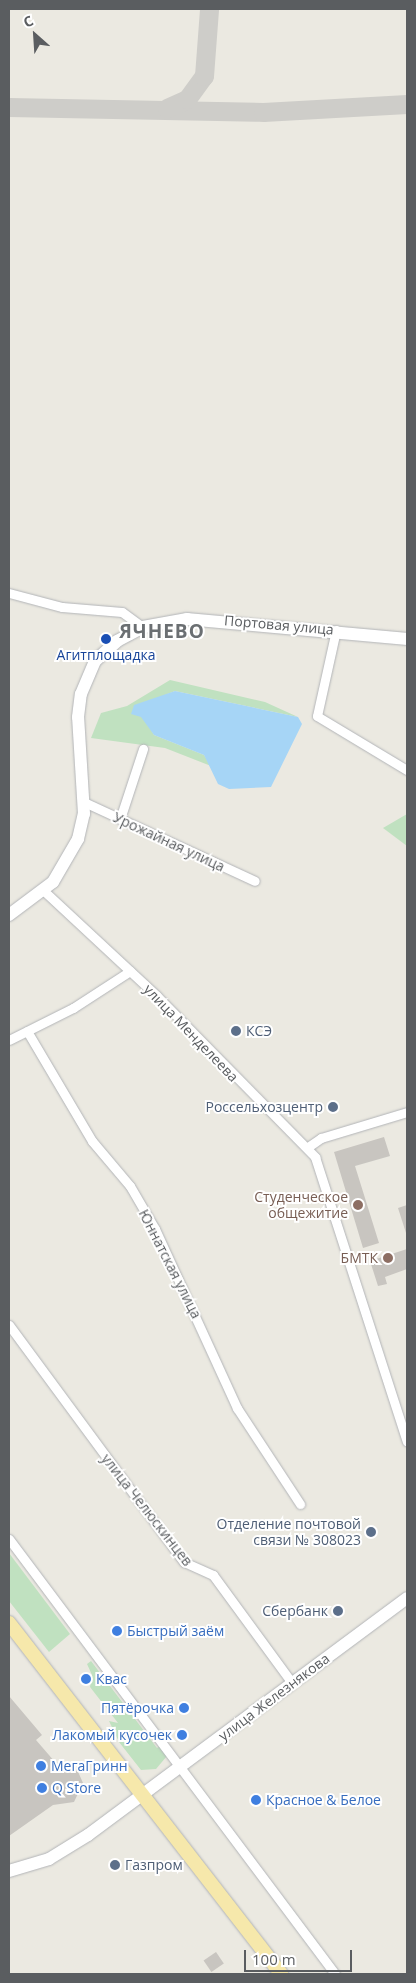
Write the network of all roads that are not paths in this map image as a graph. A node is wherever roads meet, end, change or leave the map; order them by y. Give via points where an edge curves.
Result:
1 (9, 593) edge
2 (143, 627) junction
3 (336, 630) junction
4 (407, 639) edge
5 (143, 749) dead end
6 (407, 770) edge
7 (84, 802) junction
8 (120, 819) junction
9 (255, 882) dead end
10 (44, 891) junction
11 (9, 915) edge
12 (130, 971) junction
13 (27, 1032) junction
14 (9, 1040) edge
15 (407, 1112) edge
16 (308, 1148) junction
17 (9, 1325) edge
18 (407, 1441) edge
19 (300, 1504) dead end
20 (9, 1539) edge
21 (407, 1598) edge
22 (9, 1623) edge
23 (9, 1634) edge
24 (292, 1683) junction
25 (181, 1766) junction
26 (141, 1796) junction
27 (9, 1871) edge
28 (281, 1974) edge
29 (335, 1974) edge

1 - 2 street via 62,607 122,612
2 - 3 street, Портовая улица via 210,620
2 - 7 street via 100,656 81,694 78,717
3 - 4 street, Портовая улица
3 - 6 street via 317,716
5 - 8 street via 134,790
7 - 8 street, Урожайная улица
7 - 10 street via 73,851
8 - 9 street, Урожайная улица
10 - 11 street
10 - 12 street, улица Менделеева
12 - 13 street
12 - 16 street, улица Менделеева
13 - 14 street
13 - 19 street, Юннатская улица via 87,1133 130,1186 155,1229 237,1408
15 - 16 street via 322,1138
16 - 18 street, улица Менделеева via 315,1157
17 - 24 street, улица Челюскинцев via 187,1566 213,1575
20 - 25 street
21 - 24 street, улица Железнякова
22 - 26 main road
23 - 26 main road via 134,1795
24 - 25 street, улица Железнякова
25 - 26 street, улица Железнякова
25 - 29 street
26 - 27 street, улица Железнякова via 49,1859
26 - 28 main road

